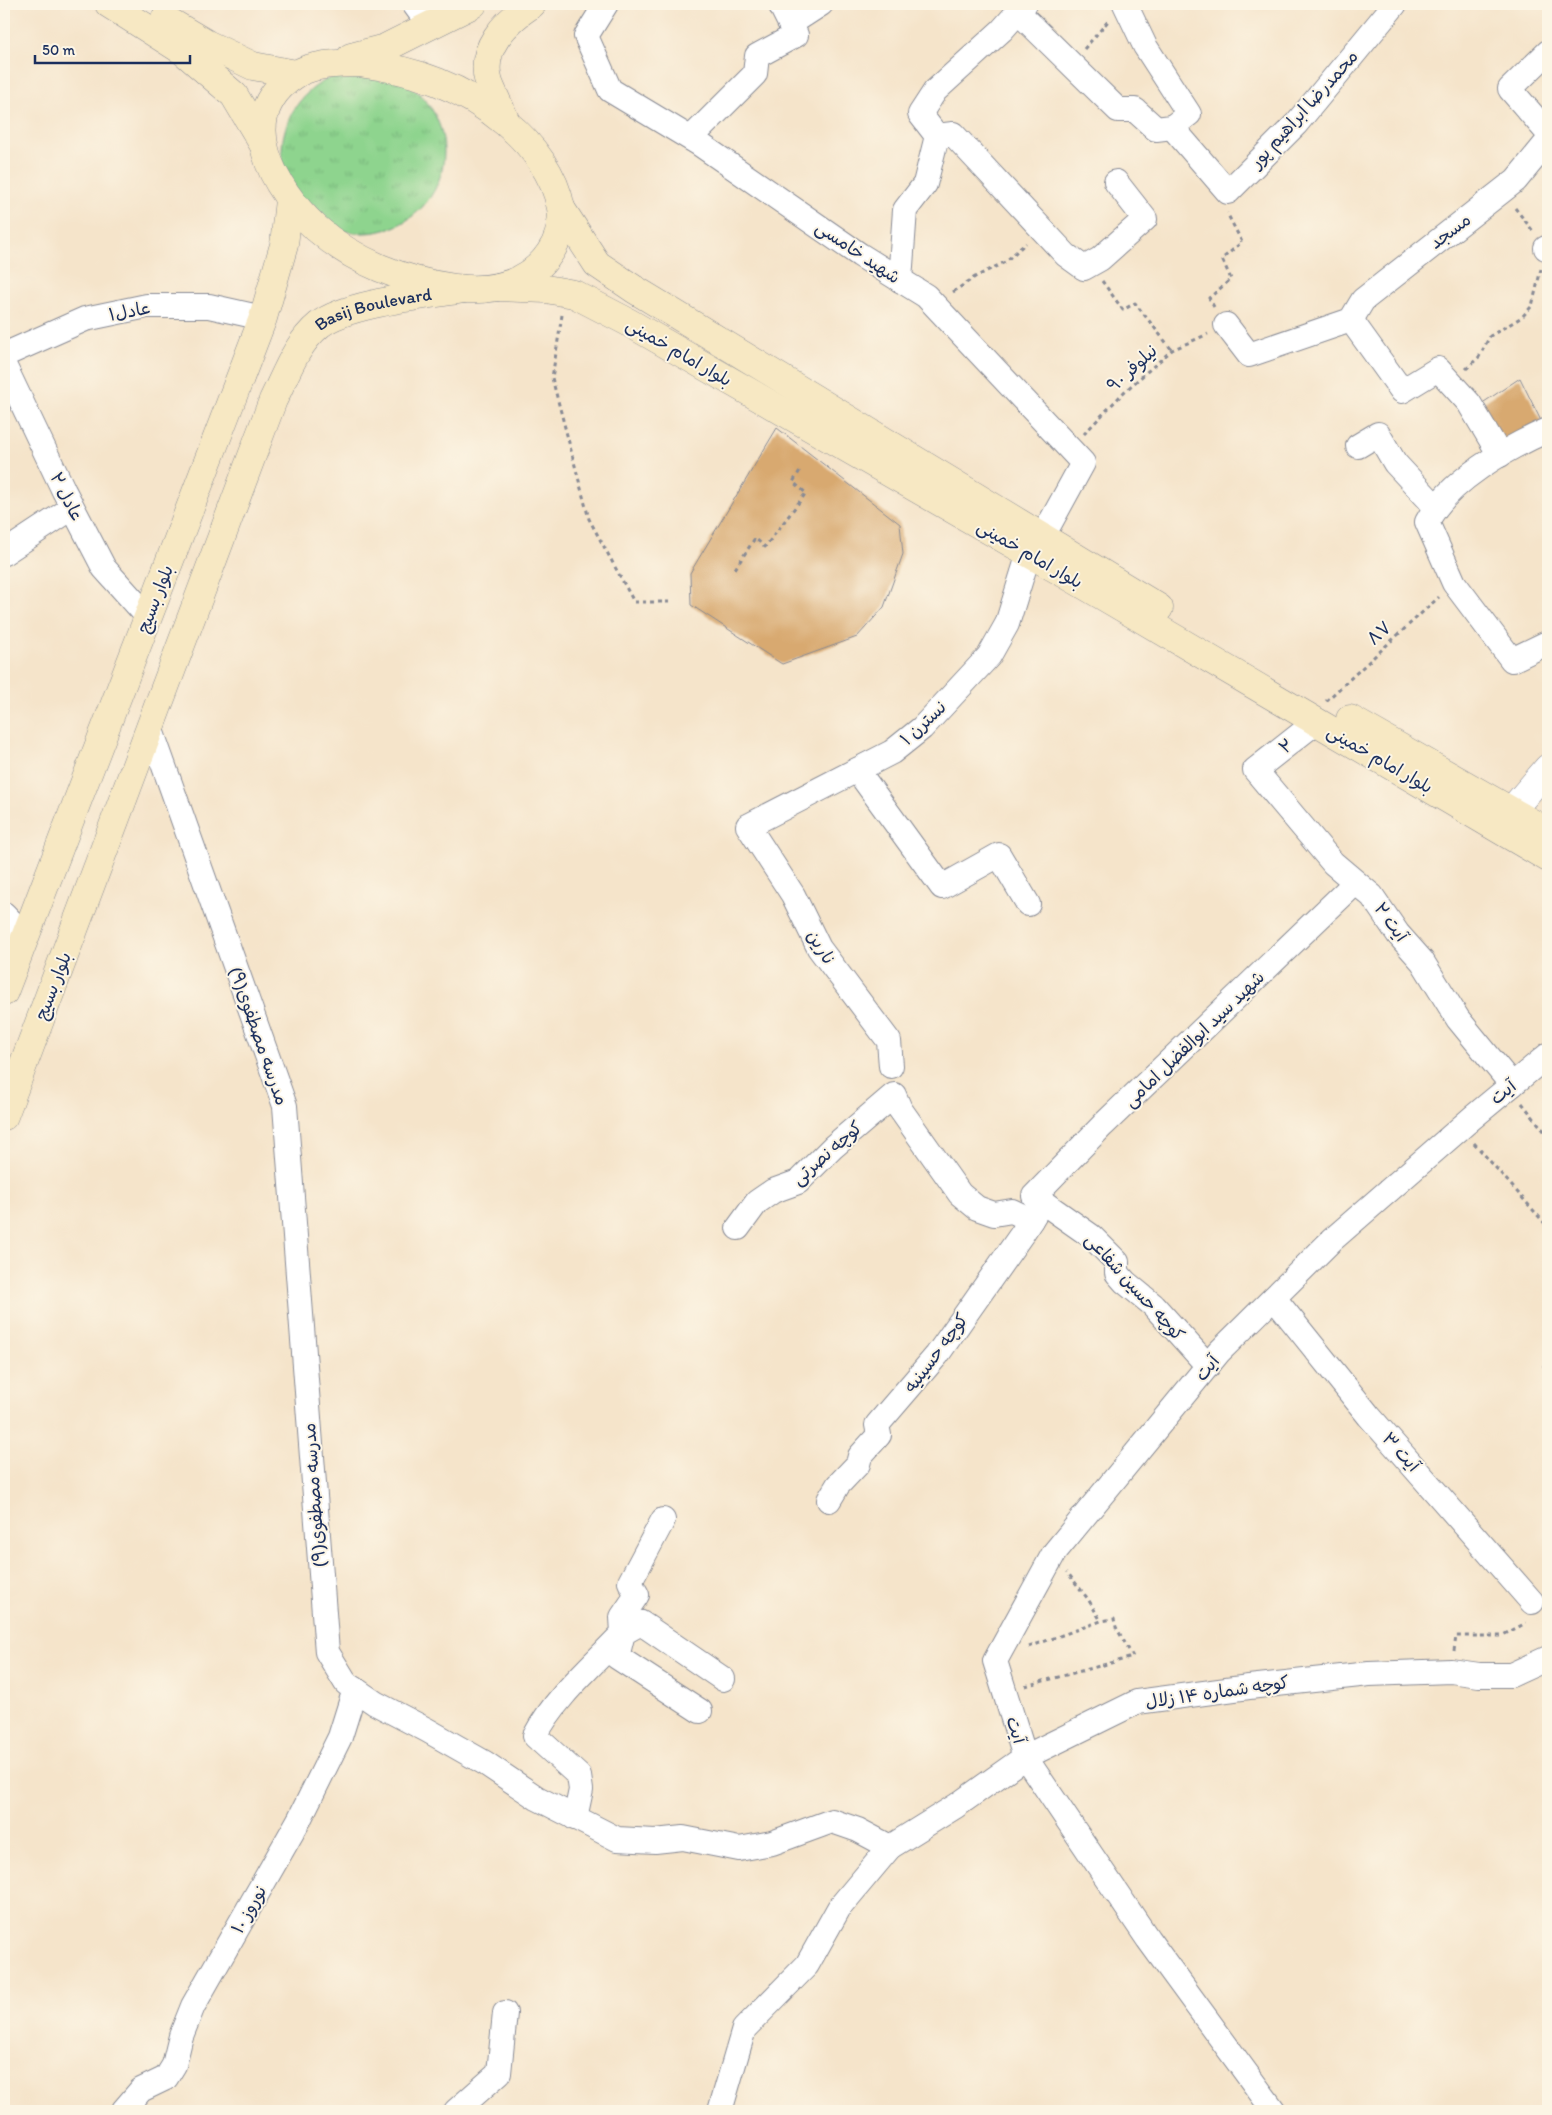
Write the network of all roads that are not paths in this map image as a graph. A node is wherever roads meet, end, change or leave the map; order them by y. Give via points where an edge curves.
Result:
1 (109, 4) edge
2 (140, 4) edge
3 (414, 4) edge
4 (473, 4) edge
5 (532, 4) edge
6 (606, 4) edge
7 (821, 4) edge
8 (1395, 4) edge
9 (1021, 8) edge
10 (1121, 8) edge
11 (785, 14) edge
12 (430, 26) junction
13 (1548, 52) edge
14 (325, 65) junction
15 (296, 74) junction
16 (507, 124) junction
17 (1172, 127) junction
18 (1548, 133) edge
19 (937, 136) junction
20 (691, 138) junction
21 (1548, 141) edge
22 (262, 142) junction
23 (1116, 182) dead end
24 (290, 200) junction
25 (562, 210) junction
26 (900, 280) junction
27 (499, 287) junction
28 (464, 289) junction
29 (263, 318) junction
30 (1352, 320) junction
31 (1226, 325) road end
32 (4, 355) edge
33 (4, 365) edge
34 (238, 383) junction
35 (273, 400) junction
36 (1548, 430) edge
37 (1358, 446) dead end
38 (1500, 455) junction
39 (1435, 506) junction
40 (72, 508) junction
41 (1036, 545) junction
42 (4, 553) edge
43 (148, 617) junction
44 (1545, 644) dead end
45 (1319, 713) junction
46 (150, 727) junction
47 (1548, 768) edge
48 (857, 770) junction
49 (1255, 770) joint
50 (1506, 820) junction
51 (748, 826) joint
52 (1548, 832) edge
53 (1548, 858) edge
54 (1355, 883) junction
55 (1028, 904) dead end
56 (4, 914) edge
57 (25, 936) junction
58 (4, 992) edge
59 (1548, 1055) edge
60 (891, 1066) dead end
61 (1512, 1085) junction
62 (894, 1095) joint
63 (4, 1116) edge
64 (1036, 1205) junction
65 (738, 1228) dead end
66 (1274, 1298) junction
67 (1208, 1366) junction
68 (829, 1500) dead end
69 (663, 1520) dead end
70 (1532, 1602) road end
71 (622, 1633) junction
72 (1548, 1658) edge
73 (724, 1680) dead end
74 (355, 1689) junction
75 (700, 1711) dead end
76 (1024, 1757) junction
77 (575, 1818) junction
78 (890, 1846) junction
79 (505, 2013) dead end
80 (123, 2111) edge
81 (456, 2111) edge
82 (720, 2111) edge
83 (1274, 2111) edge

1 - 22 main road via 183,51 234,95
2 - 15 main road via 207,44 253,66
3 - 12 street
4 - 12 main road
5 - 16 main road via 500,29 487,63 489,82
6 - 20 street, شهید خامسی via 586,36 610,90
7 - 11 street
8 - 17 street, محمدرضا ابراهیم پور via 1296,124 1228,192
9 - 17 street via 1118,110 1135,110 1156,129
9 - 19 street via 978,53 934,91 920,114
10 - 17 street via 1190,114
11 - 20 street via 796,35 757,56 755,74
12 - 14 main road via 385,48
13 - 18 street via 1510,89
14 - 15 main road
14 - 16 main road via 360,63 398,68 429,78 474,100
15 - 22 main road via 276,92 264,115
16 - 25 main road via 534,152 553,181
19 - 23 street via 953,134 1066,255 1084,268 1100,259 1145,219
19 - 26 street via 925,184 905,210
20 - 26 street, شهید خامسی
21 - 30 street, مسجد via 1516,180 1364,300
22 - 24 main road via 271,171
24 - 28 main road via 316,228 387,272 425,284
24 - 29 main road, بلوار بسیج via 284,245
25 - 27 main road via 559,236 548,259 528,277
25 - 41 main road, بلوار امام خمینی via 597,264 604,269
26 - 41 street, شهید خامسی via 926,296 1083,463
27 - 28 main road
27 - 41 main road, بلوار امام خمینی via 574,294
28 - 35 main road, بلوار بسیج via 358,307 320,324 296,352
29 - 32 street, عادل۱ via 209,306 147,306 85,319
29 - 34 main road, بلوار بسیج
30 - 31 street via 1249,355
30 - 38 street via 1402,391 1438,370 1470,403
33 - 40 street, عادل ۲
34 - 35 main road via 254,377 269,384
34 - 43 main road, بلوار بسیج
35 - 46 main road, بلوار بسیج
36 - 38 street
37 - 39 street via 1378,434 1395,463
38 - 39 street via 1460,483
39 - 44 street via 1427,522 1454,583 1512,660
40 - 42 street
40 - 43 street, عادل ۲ via 104,568
41 - 45 main road, بلوار امام خمینی
41 - 48 street, نسترن ۱ via 1007,624 989,656 922,728 892,752
43 - 57 main road, بلوار بسیج
45 - 49 street, ۲
45 - 50 main road, بلوار امام خمینی
46 - 63 main road, بلوار بسیج
46 - 74 street, مدرسه مصطفوی(۹) via 285,1106 327,1652 346,1684
47 - 50 street
48 - 51 street, نسترن ۱
48 - 55 street via 942,887 999,855
49 - 54 street, آیت ۲ via 1333,863
50 - 52 main road, بلوار امام خمینی
50 - 53 main road, بلوار امام خمینی
51 - 60 street, نارین via 793,895 819,948 889,1041
54 - 61 street, آیت ۲ via 1372,896 1398,934 1422,961 1458,1019
54 - 64 street, شهید سید ابوالفضل امامی via 1103,1125
56 - 57 street
57 - 58 main road, بلوار بسیج
59 - 61 street, آیت
61 - 66 street, آیت via 1332,1240
62 - 64 street, کوچه حسین شفاعی via 900,1109 960,1194 977,1208 994,1214
62 - 65 street, کوچه نصرتی via 798,1182 773,1191 756,1202
64 - 67 street, کوچه حسین شفاعی via 1091,1236 1117,1262 1117,1273 1125,1282 1153,1305
64 - 68 street, کوچه حسینیه via 937,1355 877,1425 879,1435
66 - 67 street, آیت
66 - 70 street, آیت ۳ via 1369,1416
67 - 76 street, آیت via 1054,1553 995,1661
69 - 71 street via 630,1582 637,1595 622,1616
71 - 73 street via 641,1623
71 - 75 street via 617,1658
71 - 77 street via 541,1723 535,1736 579,1776 581,1790
72 - 76 street, کوچه شماره ۱۴ زلال via 1511,1674 1479,1675 1451,1671 1326,1678 1137,1702
74 - 77 street, مدرسه مصطفوی(۹)
74 - 80 street, نوروز ۱۰ via 340,1737 307,1804 193,2006 174,2065 166,2078 141,2090
76 - 78 street, کوچه شماره ۱۴ زلال via 956,1806
76 - 83 street, آیت via 1148,1939
77 - 78 street, مدرسه مصطفوی(۹) via 617,1839 655,1841 683,1838 739,1849 772,1844 832,1821
78 - 82 street, کوچه شماره ۱۴ زلال via 839,1908 807,1965 744,2029
79 - 81 street via 499,2073

